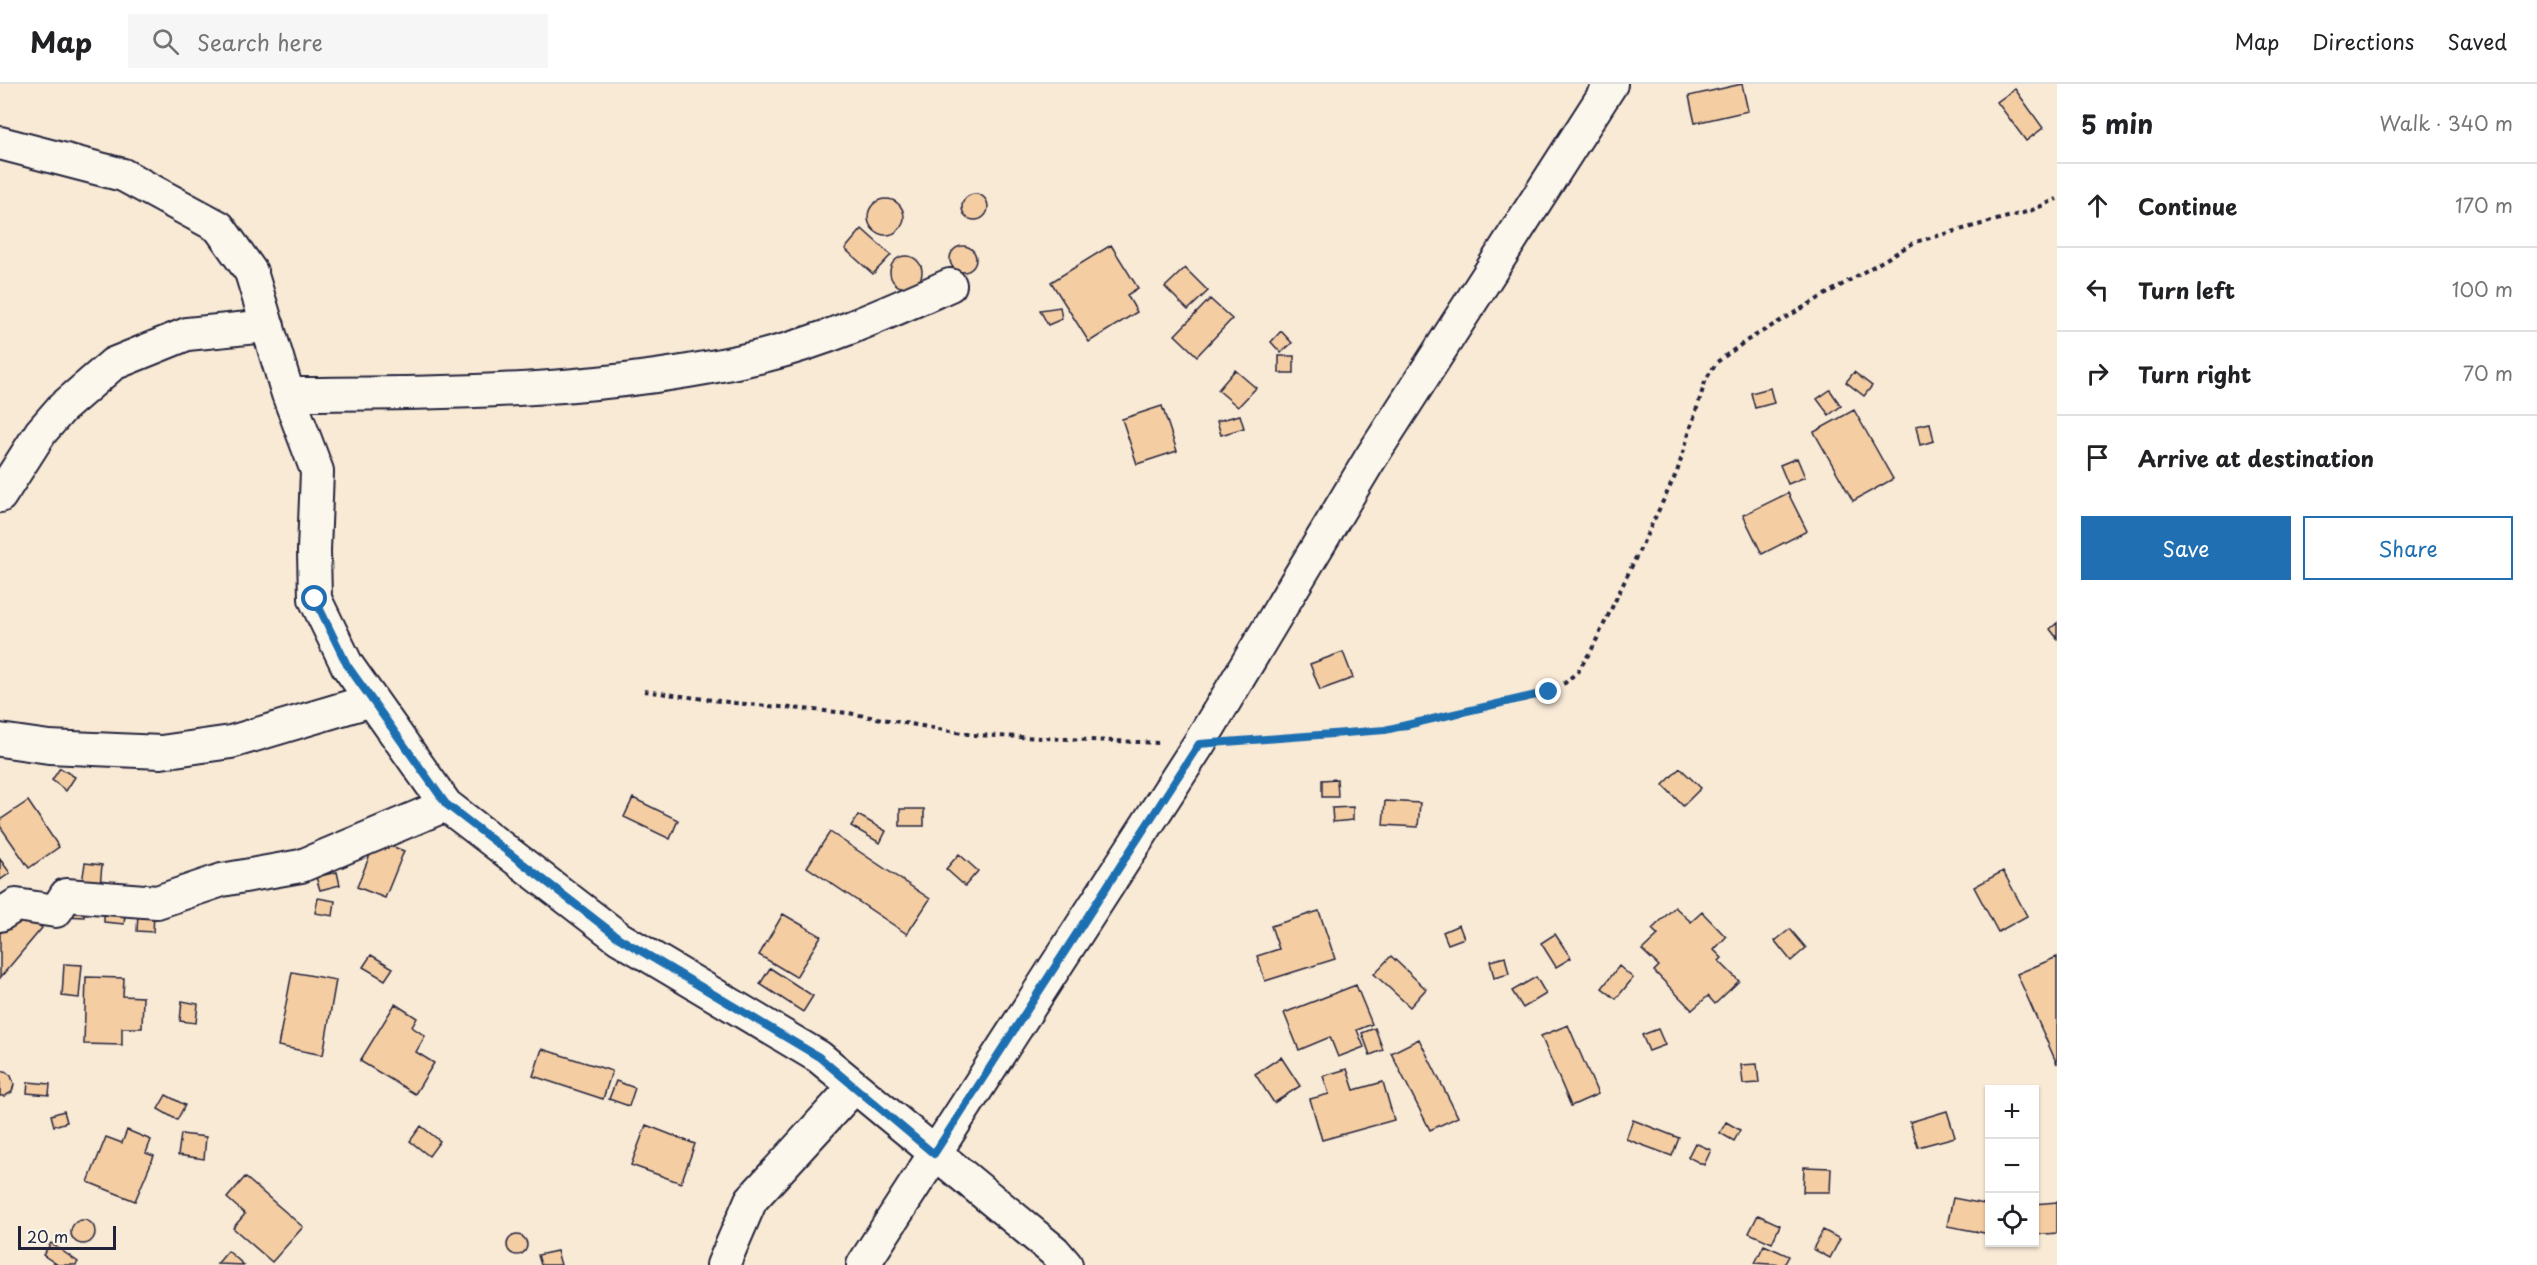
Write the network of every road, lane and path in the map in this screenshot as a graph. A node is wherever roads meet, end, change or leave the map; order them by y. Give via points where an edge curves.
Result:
1 (1611, 84) edge
2 (0, 143) edge
3 (2057, 199) edge
4 (950, 285) dead end
5 (268, 326) junction
6 (288, 394) junction
7 (0, 496) edge
8 (644, 691) dead end
9 (372, 700) junction
10 (0, 740) edge
11 (1199, 744) junction
12 (446, 804) junction
13 (0, 915) edge
14 (854, 1087) junction
15 (934, 1154) junction
16 (723, 1265) edge
17 (863, 1265) edge
18 (1066, 1265) edge

1 - 11 street via 1370,459
2 - 5 street via 123,175 219,226 251,272
3 - 11 path via 2030,211 1915,242 1717,362 1706,379 1677,472 1592,649 1565,683 1537,696 1385,730
4 - 6 street via 817,338 764,355 690,369 569,386
5 - 6 street
5 - 7 street via 187,334 113,364 41,432
6 - 9 street via 317,471 315,599 347,665
8 - 11 path via 848,713 973,735
9 - 10 street via 231,742 161,752 49,747
9 - 12 street
11 - 15 street
12 - 13 street via 301,866 222,880 157,902 66,895 56,911 16,905
12 - 14 street via 619,938 819,1057
14 - 15 street
14 - 16 street via 751,1200
15 - 17 street
15 - 18 street via 1047,1245

